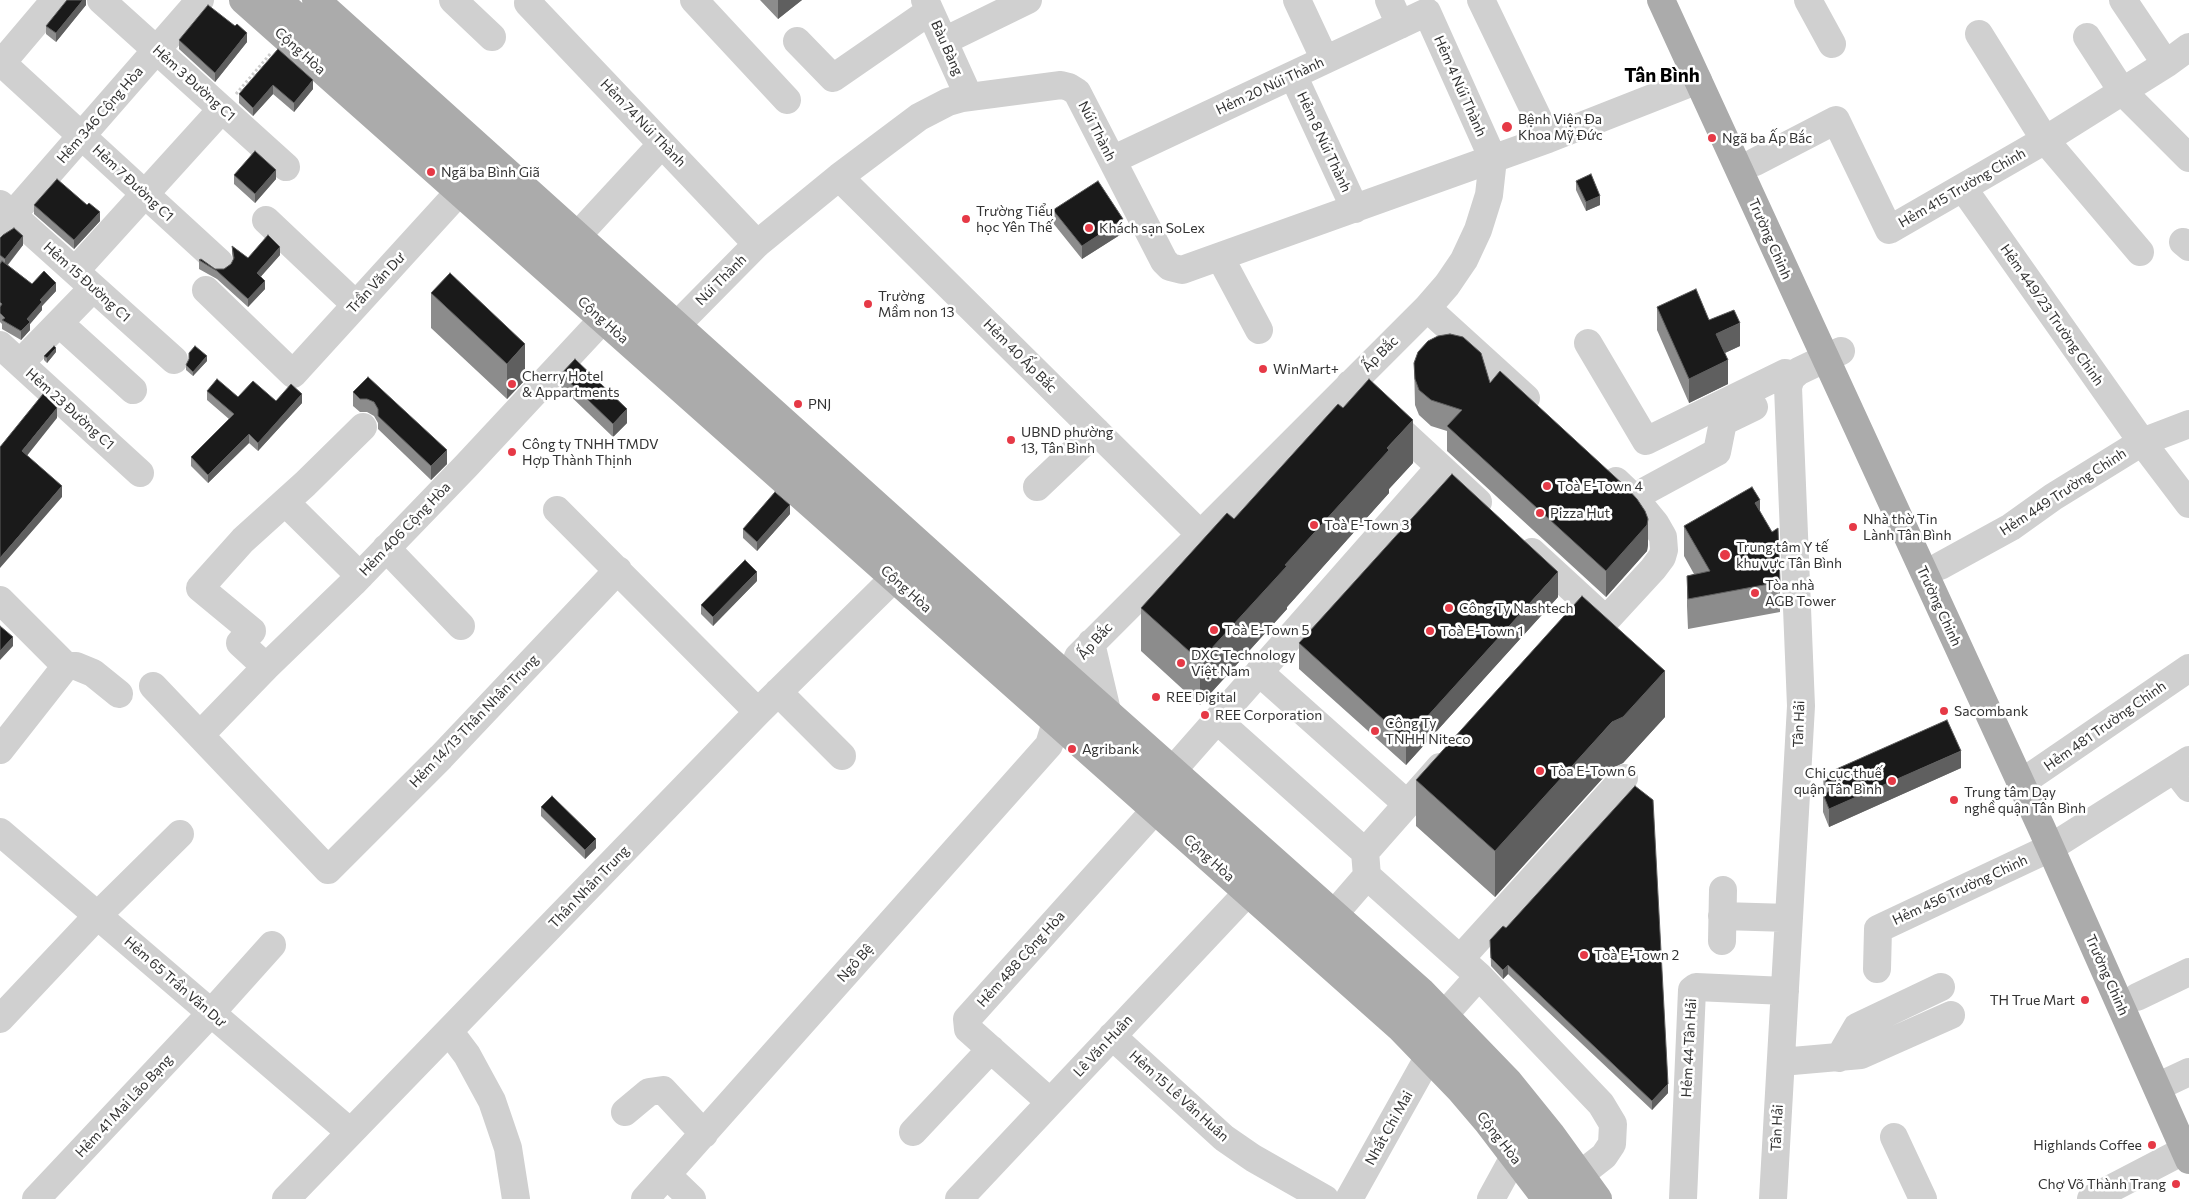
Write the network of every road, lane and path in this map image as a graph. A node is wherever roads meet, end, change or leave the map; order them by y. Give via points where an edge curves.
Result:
1 (55, 0) edge
2 (101, 0) edge
3 (200, 0) edge
4 (243, 0) edge
5 (278, 0) edge
6 (318, 0) edge
7 (453, 0) edge
8 (694, 0) edge
9 (1028, 0) edge
10 (1296, 0) edge
11 (1389, 0) edge
12 (1481, 0) edge
13 (1661, 0) edge
14 (1682, 0) edge
15 (1808, 0) edge
16 (2123, 0) edge
17 (528, 3) dead end
18 (928, 6) edge
19 (1427, 12) joint
20 (1400, 25) junction
21 (1979, 34) dead end
22 (492, 37) dead end
23 (285, 38) junction
24 (2088, 38) dead end
25 (797, 41) dead end
26 (944, 41) junction
27 (1832, 44) dead end
28 (2189, 47) edge
29 (156, 50) junction
30 (1325, 60) junction
31 (1, 64) edge
32 (2166, 64) junction
33 (1293, 75) junction
34 (1706, 76) junction
35 (2122, 91) junction
36 (969, 97) junction
37 (787, 100) dead end
38 (222, 109) junction
39 (81, 136) junction
40 (1548, 139) junction
41 (2045, 140) junction
42 (662, 144) junction
43 (2189, 158) edge
44 (1493, 159) junction
45 (1112, 160) junction
46 (1755, 162) junction
47 (286, 167) dead end
48 (839, 177) junction
49 (1963, 188) junction
50 (459, 192) junction
51 (145, 194) junction
52 (1355, 208) junction
53 (4, 216) edge
54 (266, 220) dead end
55 (578, 236) junction
56 (757, 244) junction
57 (2140, 252) dead end
58 (1220, 257) junction
59 (220, 262) dead end
60 (84, 279) junction
61 (206, 290) dead end
62 (356, 305) junction
63 (1427, 308) junction
64 (603, 320) junction
65 (59, 323) junction
66 (677, 325) junction
67 (1259, 330) dead end
68 (1588, 343) dead end
69 (10, 354) edge
70 (1833, 354) junction
71 (174, 360) dead end
72 (1791, 382) junction
73 (1350, 384) junction
74 (134, 390) dead end
75 (1544, 415) edge
76 (2189, 424) edge
77 (363, 427) dead end
78 (1096, 431) junction
79 (2142, 442) junction
80 (1594, 461) edge
81 (1440, 467) junction
82 (140, 473) dead end
83 (1037, 488) dead end
84 (1647, 490) dead end
85 (285, 502) junction
86 (2189, 504) edge
87 (558, 510) dead end
88 (1496, 519) edge
89 (1200, 534) junction
90 (1517, 538) edge
91 (386, 548) junction
92 (1940, 566) junction
93 (618, 570) junction
94 (360, 576) junction
95 (894, 578) junction
96 (0, 600) edge
97 (1587, 603) junction
98 (1568, 625) edge
99 (461, 626) dead end
100 (1091, 643) junction
101 (66, 666) junction
102 (266, 667) junction
103 (2189, 668) edge
104 (1259, 672) junction
105 (153, 686) dead end
106 (778, 692) junction
107 (119, 694) dead end
108 (1063, 701) junction
109 (1107, 711) junction
110 (758, 712) junction
111 (1217, 720) junction
112 (201, 734) junction
113 (1458, 747) edge
114 (0, 750) edge
115 (842, 756) dead end
116 (1172, 770) junction
117 (2184, 773) edge
118 (1624, 778) dead end
119 (2028, 779) junction
120 (1407, 804) junction
121 (1155, 810) junction
122 (0, 832) edge
123 (180, 834) dead end
124 (2057, 843) junction
125 (1366, 864) junction
126 (1248, 892) junction
127 (1334, 914) junction
128 (98, 915) junction
129 (1722, 916) dead end
130 (1789, 918) junction
131 (272, 945) dead end
132 (1470, 968) junction
133 (1877, 969) dead end
134 (2189, 972) edge
135 (1941, 987) dead end
136 (1785, 991) junction
137 (2137, 997) junction
138 (211, 1013) junction
139 (1445, 1014) junction
140 (1951, 1015) dead end
141 (0, 1019) edge
142 (449, 1031) junction
143 (1112, 1036) junction
144 (991, 1049) junction
145 (1429, 1056) junction
146 (1839, 1058) junction
147 (1781, 1062) junction
148 (2173, 1080) edge
149 (1050, 1102) junction
150 (625, 1112) dead end
151 (2189, 1114) edge
152 (350, 1132) junction
153 (913, 1132) dead end
154 (704, 1134) junction
155 (1894, 1137) dead end
156 (2188, 1153) edge
157 (1514, 1157) junction
158 (1581, 1174) junction
159 (667, 1175) junction
160 (36, 1199) edge
161 (286, 1199) edge
162 (516, 1199) edge
163 (645, 1199) edge
164 (692, 1199) edge
165 (959, 1199) edge
166 (1325, 1199) edge
167 (1349, 1199) edge
168 (1491, 1199) edge
169 (1546, 1199) edge
170 (1572, 1199) edge
171 (1598, 1199) edge
172 (1683, 1199) edge
173 (1773, 1199) edge
174 (1923, 1199) edge
175 (2091, 1199) edge

1 - 31 street
2 - 29 street, Hẻm 3 Đường C1
3 - 29 street, Hẻm 346 Cộng Hòa
4 - 23 main road, Cộng Hòa
5 - 108 main road, Cộng Hòa
6 - 55 main road, Cộng Hòa
7 - 22 street
8 - 37 street
9 - 26 street
10 - 30 street
11 - 20 street
12 - 40 street
13 - 34 main road, Trường Chinh
14 - 34 main road, Trường Chinh
15 - 27 street
16 - 32 street
17 - 42 street, Hẻm 74 Núi Thành
18 - 25 street via 833,78
18 - 26 street, Bàu Bàng
19 - 20 street, Hẻm 20 Núi Thành
19 - 44 street, Hẻm 4 Núi Thành
20 - 30 street, Hẻm 20 Núi Thành
21 - 41 street
23 - 38 path
23 - 50 main road, Cộng Hòa
24 - 35 street
26 - 36 street, Bàu Bàng
28 - 32 street, Hẻm 415 Trường Chinh
29 - 38 street, Hẻm 3 Đường C1
29 - 39 street, Hẻm 346 Cộng Hòa
30 - 33 street, Hẻm 20 Núi Thành
31 - 39 street, Hẻm 7 Đường C1
32 - 35 street, Hẻm 415 Trường Chinh
33 - 45 street, Hẻm 20 Núi Thành
33 - 52 street, Hẻm 8 Núi Thành
34 - 40 street
34 - 46 main road, Trường Chinh
34 - 70 main road, Trường Chinh
35 - 41 street, Hẻm 415 Trường Chinh
35 - 43 street
36 - 45 street, Núi Thành via 1058,85 1069,87 1081,97
36 - 48 street, Núi Thành via 948,102 919,117
38 - 47 street, Hẻm 3 Đường C1
38 - 51 street
39 - 51 street, Hẻm 7 Đường C1
39 - 53 street, Hẻm 346 Cộng Hòa
40 - 44 street
41 - 49 street, Hẻm 415 Trường Chinh
41 - 57 street
42 - 55 street
42 - 56 street, Hẻm 74 Núi Thành
44 - 52 street, Núi Thành
44 - 63 street, Ấp Bắc via 1484,214 1472,246 1456,273
45 - 58 street, Núi Thành via 1167,264 1182,270
46 - 49 street, Hẻm 415 Trường Chinh via 1836,120 1889,230
46 - 70 main road, Trường Chinh
48 - 56 street, Núi Thành
48 - 78 street, Hẻm 40 Ấp Bắc
49 - 79 street, Hẻm 449/23 Trường Chinh
50 - 62 street, Trần Văn Dư
50 - 64 main road, Cộng Hòa
51 - 59 street, Hẻm 7 Đường C1
51 - 60 street
52 - 58 street, Núi Thành
53 - 60 street, Hẻm 15 Đường C1
54 - 62 street
55 - 66 main road, Cộng Hòa
56 - 66 street, Núi Thành
58 - 67 street
60 - 65 street
60 - 71 street, Hẻm 15 Đường C1
61 - 62 street, Trần Văn Dư via 293,374
63 - 73 street, Ấp Bắc
63 - 75 street
64 - 91 street, Hẻm 406 Cộng Hòa
64 - 95 main road, Cộng Hòa
65 - 69 street
65 - 74 street
66 - 108 main road, Cộng Hòa
68 - 72 street via 1646,441 1785,373
69 - 82 street, Hẻm 23 Đường C1
70 - 72 street via 1799,370
70 - 92 main road, Trường Chinh
70 - 119 main road, Trường Chinh
72 - 84 street via 1723,422 1717,452
72 - 130 street, Tân Hải via 1801,706
73 - 81 street
73 - 89 street, Ấp Bắc
76 - 79 street, Hẻm 449 Trường Chinh
77 - 85 street
78 - 83 street
78 - 89 street, Hẻm 40 Ấp Bắc
79 - 86 street, Hẻm 449/23 Trường Chinh
79 - 92 street, Hẻm 449 Trường Chinh via 2011,527
80 - 97 street via 1650,515 1663,537 1664,550 1653,569 1606,620
81 - 88 street
81 - 104 street
85 - 94 street
85 - 102 street via 200,588 252,631 240,643
87 - 93 street
89 - 100 street, Ấp Bắc via 1187,563
90 - 97 street
91 - 94 street, Hẻm 406 Cộng Hòa
91 - 99 street
92 - 119 main road, Trường Chinh
93 - 110 street
93 - 112 street, Hẻm 14/13 Thân Nhân Trung via 441,757 328,870
94 - 102 street, Hẻm 406 Cộng Hòa
95 - 106 street, Thân Nhân Trung
95 - 108 main road, Cộng Hòa
96 - 101 street
97 - 98 street
100 - 108 street, Ấp Bắc via 1078,656
100 - 109 street
101 - 107 street via 76,666 93,674
101 - 114 street
102 - 112 street, Hẻm 406 Cộng Hòa
103 - 119 street, Hẻm 481 Trường Chinh
104 - 111 street
104 - 120 street
105 - 112 street
106 - 110 street, Thân Nhân Trung
106 - 115 street
108 - 109 main road, Cộng Hòa
108 - 121 main road, Cộng Hòa
108 - 154 street, Ngô Bệ via 1049,746
108 - 170 main road, Cộng Hòa via 1432,1031 1508,1115
109 - 116 main road, Cộng Hòa
110 - 142 street, Thân Nhân Trung
111 - 116 street
111 - 125 street
113 - 120 street
116 - 127 main road, Cộng Hòa
117 - 124 street
118 - 132 street
119 - 124 main road, Trường Chinh
120 - 125 street
121 - 126 main road, Cộng Hòa
121 - 144 street, Hẻm 488 Cộng Hòa via 967,1019 968,1029
122 - 128 street, Hẻm 65 Trần Văn Dư
123 - 128 street
124 - 133 street, Hẻm 456 Trường Chinh via 1878,929
124 - 137 main road, Trường Chinh
124 - 148 main road, Trường Chinh
125 - 127 street
125 - 132 street
126 - 143 street, Lê Văn Huân
126 - 145 main road, Cộng Hòa
127 - 139 main road, Cộng Hòa
128 - 138 street, Hẻm 65 Trần Văn Dư
128 - 141 street
129 - 130 street
130 - 136 street, Tân Hải
131 - 138 street, Hẻm 41 Mai Lão Bạng
132 - 139 street
132 - 158 street via 1610,1117 1614,1131 1609,1150
134 - 137 street
135 - 146 street via 1855,1029
136 - 147 street, Tân Hải
136 - 172 street, Hẻm 44 Tân Hải via 1696,987 1692,990
137 - 148 main road, Trường Chinh
138 - 152 street, Hẻm 65 Trần Văn Dư
138 - 160 street, Hẻm 41 Mai Lão Bạng
139 - 158 main road, Cộng Hòa via 1508,1082
140 - 146 street via 1864,1054
142 - 152 street, Thân Nhân Trung
142 - 162 street via 467,1054 492,1101 508,1148
143 - 149 street, Lê Văn Huân
143 - 166 street, Hẻm 15 Lê Văn Huân via 1224,1138
144 - 149 street, Hẻm 488 Cộng Hòa
144 - 153 street
145 - 157 main road, Cộng Hòa
145 - 167 street, Nhất Chi Mai
146 - 147 street
147 - 173 street, Tân Hải
148 - 151 main road, Trường Chinh
148 - 156 main road, Trường Chinh
149 - 165 street, Lê Văn Huân
150 - 154 street via 649,1092 663,1090
152 - 161 street, Thân Nhân Trung
154 - 159 street, Ngô Bệ
155 - 174 street
156 - 175 street
157 - 168 street
157 - 169 main road, Cộng Hòa
158 - 171 main road, Cộng Hòa
159 - 163 street, Ngô Bệ
159 - 164 street

